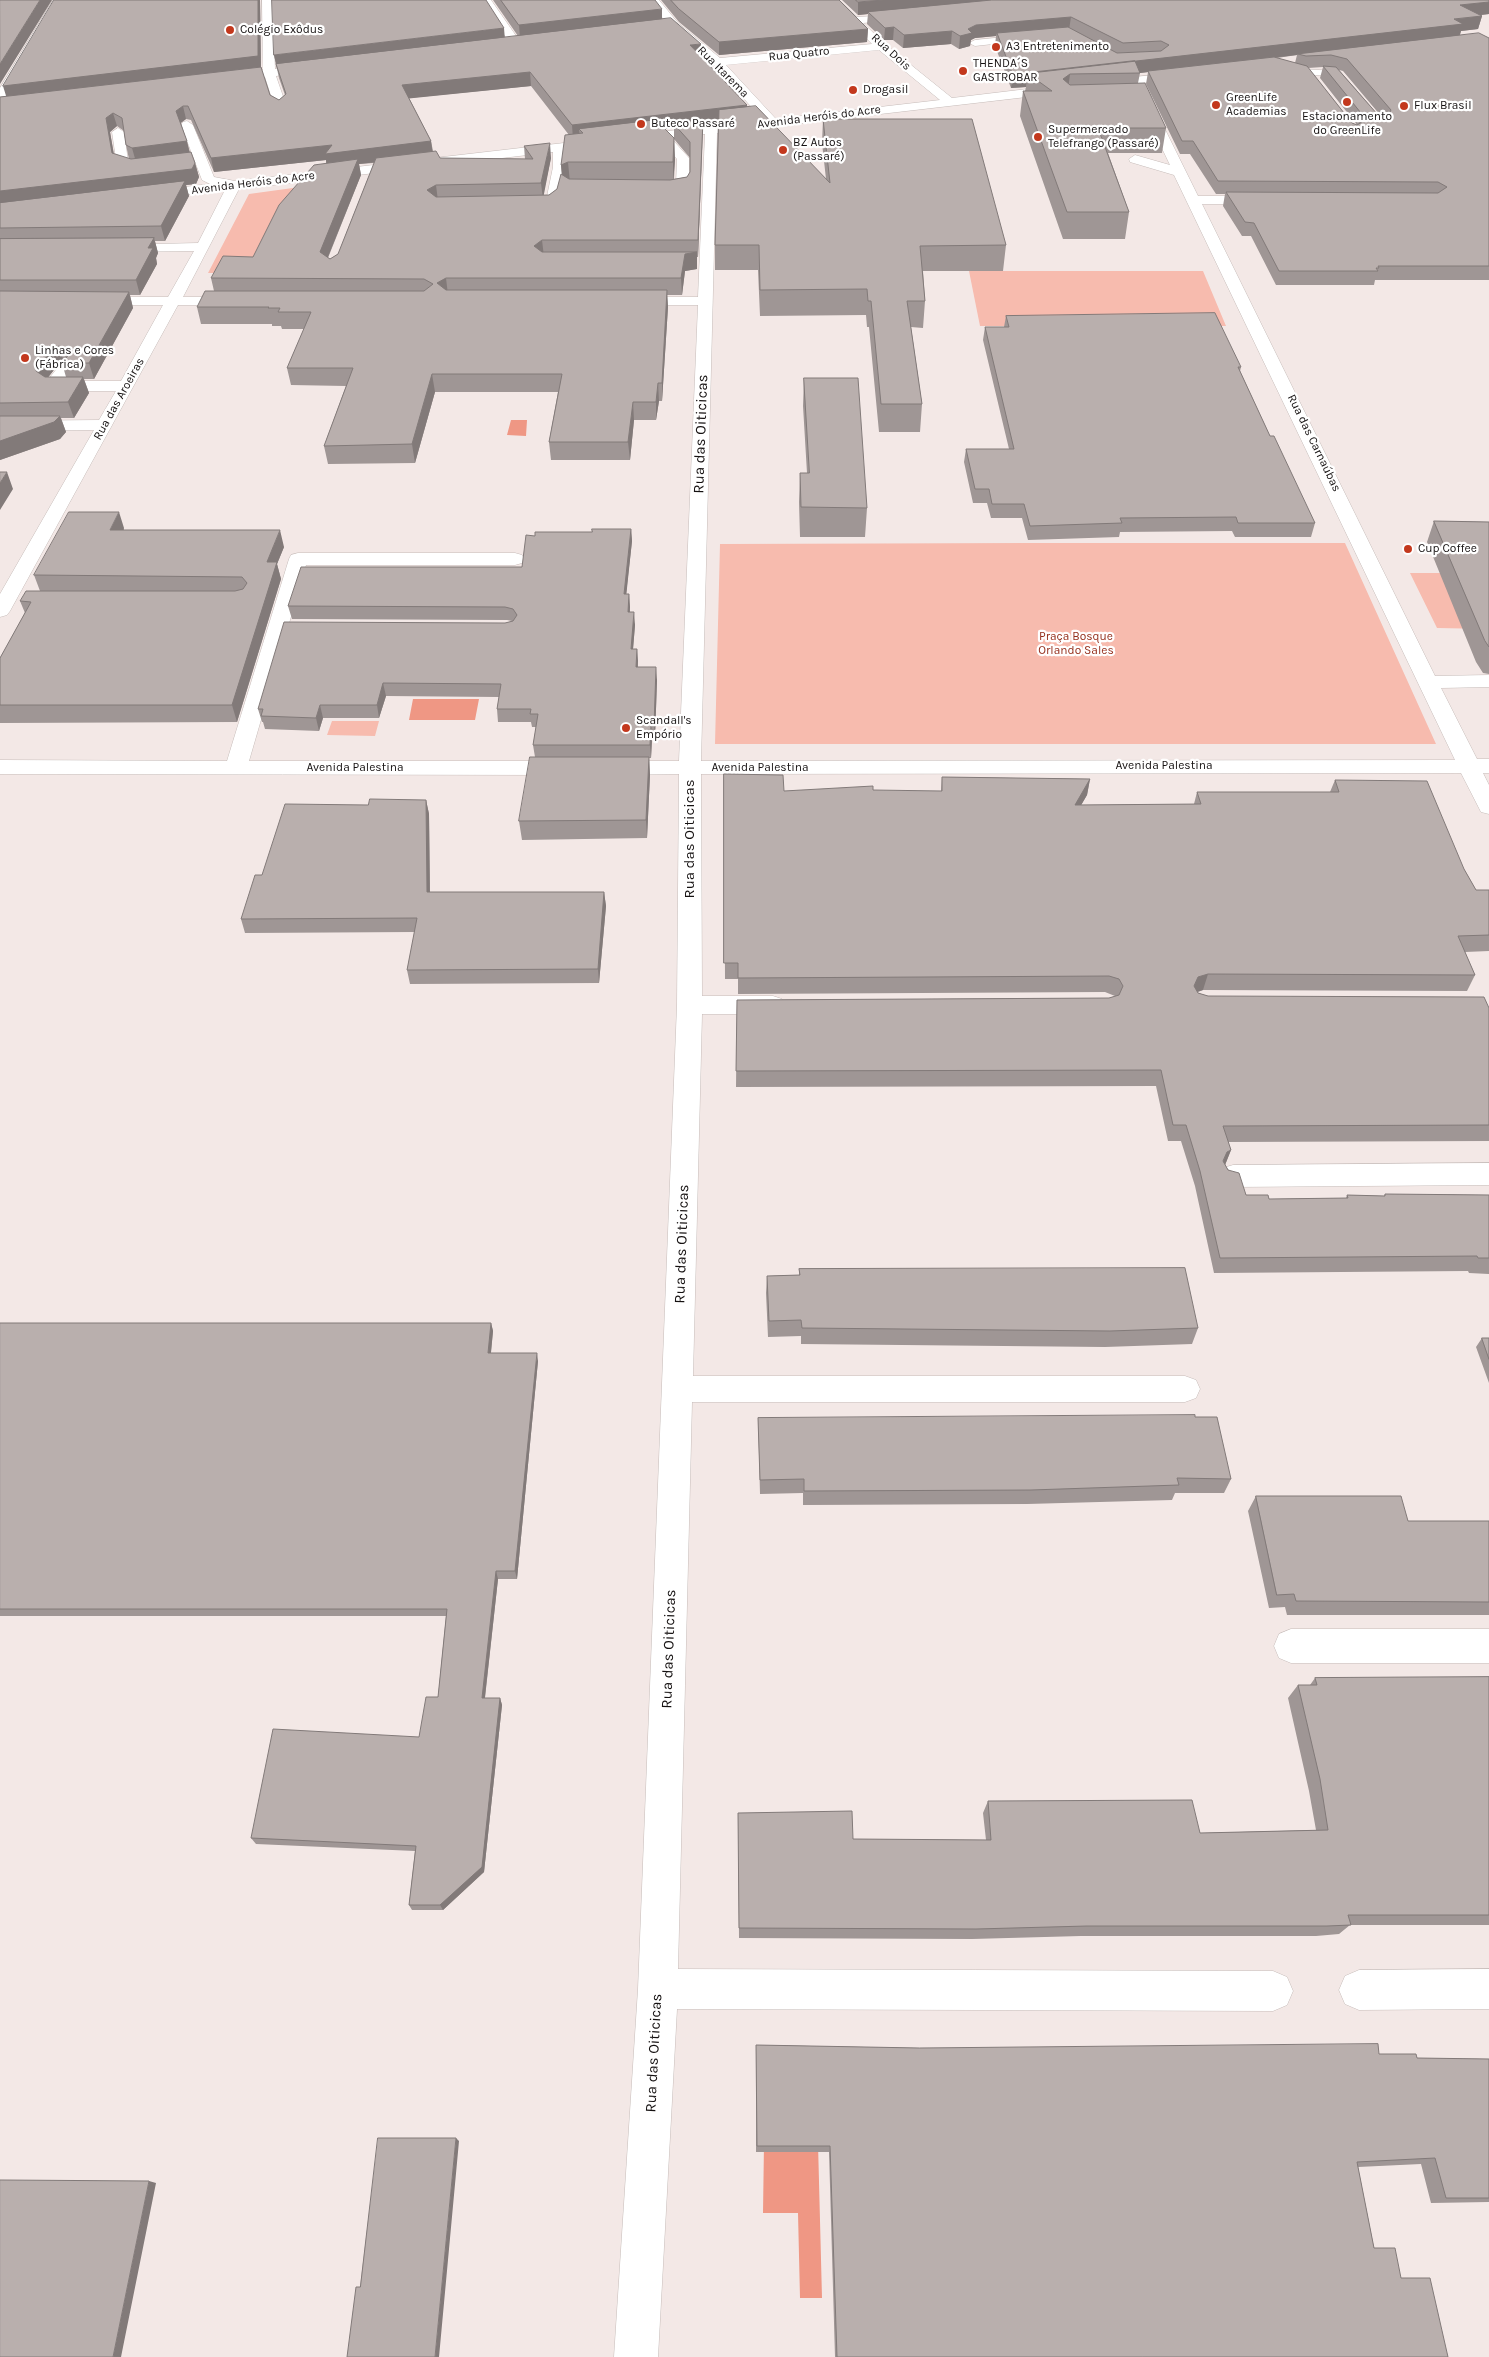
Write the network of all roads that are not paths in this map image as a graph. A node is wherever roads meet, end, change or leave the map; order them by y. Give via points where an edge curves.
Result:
1 (58, 0) edge
2 (267, 0) edge
3 (486, 0) edge
4 (653, 0) edge
5 (833, 0) edge
6 (915, 15) edge
7 (856, 20) junction
8 (674, 25) junction
9 (655, 27) edge
10 (1049, 36) edge
11 (514, 43) edge
12 (975, 43) edge
13 (881, 46) junction
14 (1318, 59) edge
15 (716, 62) junction
16 (328, 66) edge
17 (1300, 72) junction
18 (269, 73) junction
19 (1199, 73) edge
20 (211, 80) edge
21 (1136, 80) junction
22 (1315, 82) edge
23 (955, 102) junction
24 (3, 103) edge
25 (1362, 103) edge
26 (281, 108) edge
27 (993, 110) dead end
28 (773, 123) junction
29 (187, 125) edge
30 (711, 130) junction
31 (118, 132) edge
32 (662, 136) junction
33 (559, 148) junction
34 (678, 152) junction
35 (1170, 152) junction
36 (660, 154) edge
37 (162, 165) edge
38 (372, 168) junction
39 (1179, 172) junction
40 (234, 185) junction
41 (364, 188) edge
42 (643, 190) edge
43 (137, 196) edge
44 (1194, 200) junction
45 (1278, 200) edge
46 (514, 207) edge
47 (203, 247) junction
48 (106, 248) edge
49 (706, 300) junction
50 (76, 301) edge
51 (173, 301) junction
52 (616, 301) edge
53 (252, 302) edge
54 (65, 368) edge
55 (126, 386) junction
56 (105, 425) junction
57 (0, 426) edge
58 (515, 559) dead end
59 (29, 600) edge
60 (3, 606) edge
61 (278, 627) junction
62 (298, 627) edge
63 (1430, 682) junction
64 (1489, 682) edge
65 (1480, 766) edge
66 (0, 767) edge
67 (236, 768) junction
68 (690, 768) junction
69 (1489, 807) edge
70 (800, 1004) edge
71 (690, 1005) junction
72 (1489, 1174) edge
73 (1233, 1176) edge
74 (678, 1389) junction
75 (1185, 1389) dead end
76 (1291, 1646) dead end
77 (1489, 1646) edge
78 (658, 1989) junction
79 (1489, 1989) edge
80 (1359, 1990) dead end
81 (1273, 1991) dead end
82 (636, 2357) edge

1 - 24 street
2 - 18 street
3 - 11 street
4 - 8 street, Rua Itarema
5 - 7 street, Rua Dois
6 - 7 street
7 - 13 street, Rua Dois
8 - 9 street
8 - 15 street, Rua Itarema
10 - 12 street
13 - 15 street, Rua Quatro
13 - 23 street, Rua Dois
14 - 17 street via 1287,66
15 - 28 street, Rua Itarema
16 - 18 street
17 - 22 street
17 - 25 street via 1338,74
18 - 20 street
18 - 26 street
19 - 21 street, Avenida Heróis do Acre
21 - 23 street, Avenida Heróis do Acre
21 - 35 street, Rua das Carnaúbas via 1140,103
23 - 27 street
23 - 28 street, Avenida Heróis do Acre
28 - 30 street, Avenida Heróis do Acre
29 - 40 street via 196,161 209,180
30 - 32 street, Avenida Heróis do Acre
30 - 49 street, Rua das Oiticicas via 702,263
31 - 37 street via 125,166
32 - 33 street, Avenida Heróis do Acre
32 - 34 street
33 - 38 street, Avenida Heróis do Acre
33 - 46 street via 550,205
34 - 36 street
34 - 42 street via 684,160 682,188
35 - 39 street, Rua das Carnaúbas
35 - 39 street via 1134,159
38 - 40 street, Avenida Heróis do Acre
38 - 41 street
39 - 44 street, Rua das Carnaúbas
40 - 43 street, Avenida Heróis do Acre
40 - 47 street, Rua das Aroeiras
44 - 45 street
44 - 63 street, Rua das Carnaúbas
47 - 48 street
47 - 51 street, Rua das Aroeiras
49 - 52 street
49 - 68 street, Rua das Oiticicas
50 - 51 street
51 - 53 street
51 - 55 street, Rua das Aroeiras
54 - 55 street via 52,386
55 - 56 street, Rua das Aroeiras
56 - 57 street
56 - 60 street, Rua das Aroeiras
58 - 61 street via 298,559
59 - 60 street
61 - 62 street
61 - 67 street
63 - 64 street
63 - 65 street, Rua das Carnaúbas
65 - 68 street, Avenida Palestina
65 - 69 street, Rua das Carnaúbas
66 - 67 street, Avenida Palestina
67 - 68 street, Avenida Palestina
68 - 71 street, Rua das Oiticicas
70 - 71 street
71 - 74 street, Rua das Oiticicas
72 - 73 street
74 - 75 street
74 - 78 street, Rua das Oiticicas
76 - 77 street
78 - 81 street
78 - 82 street, Rua das Oiticicas
79 - 80 street

